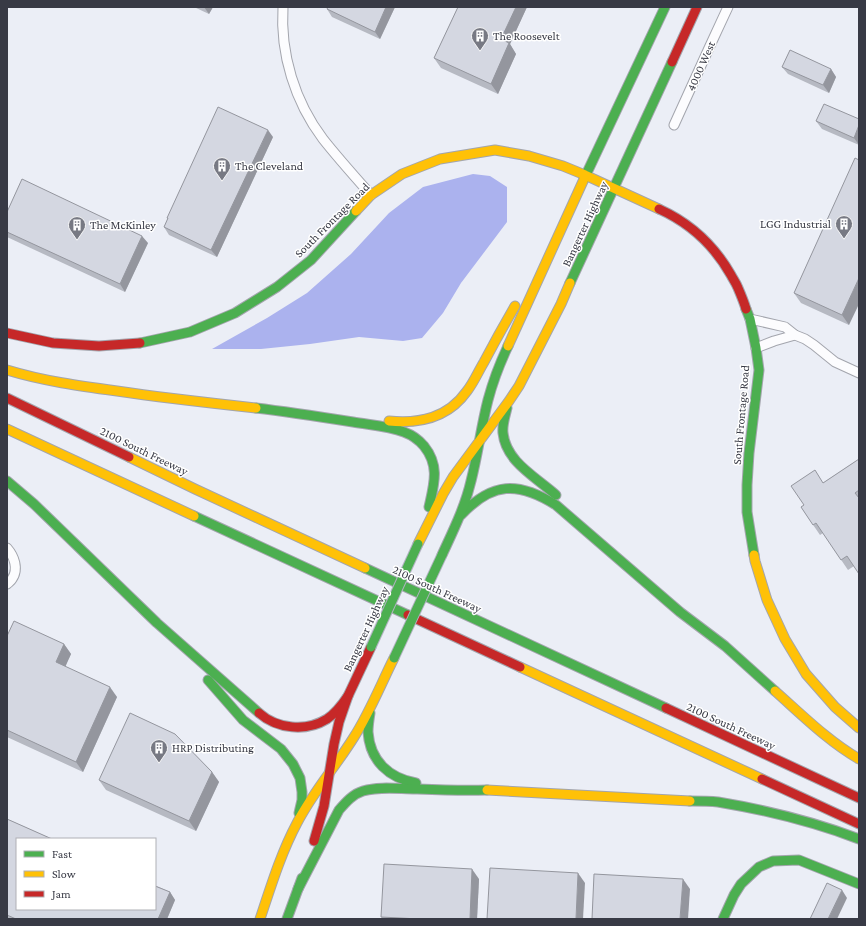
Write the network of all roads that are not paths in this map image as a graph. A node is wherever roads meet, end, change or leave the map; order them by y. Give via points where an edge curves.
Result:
1 (282, 7) edge
2 (665, 7) edge
3 (697, 7) edge
4 (728, 7) edge
5 (674, 125) dead end
6 (585, 175) junction
7 (614, 188) junction
8 (371, 195) junction
9 (568, 212) junction
10 (750, 319) junction
11 (7, 333) edge
12 (795, 335) junction
13 (756, 348) junction
14 (7, 370) edge
15 (859, 373) edge
16 (7, 398) edge
17 (509, 401) junction
18 (289, 412) junction
19 (7, 429) edge
20 (479, 442) junction
21 (7, 481) edge
22 (458, 518) junction
23 (418, 544) junction
24 (7, 548) edge
25 (7, 584) edge
26 (680, 612) junction
27 (157, 623) junction
28 (348, 696) junction
29 (371, 707) junction
30 (859, 728) edge
31 (859, 759) edge
32 (330, 771) junction
33 (493, 790) junction
34 (859, 798) edge
35 (297, 822) junction
36 (859, 824) edge
37 (859, 839) edge
38 (859, 884) edge
39 (298, 889) junction
40 (260, 919) edge
41 (287, 919) edge
42 (723, 919) edge

1 - 8 street via 284,43 297,94 323,138
2 - 6 main road, Bangerter Highway
3 - 7 main road, Bangerter Highway
4 - 5 street, 4000 West
6 - 7 main road, South Frontage Road
6 - 8 main road, South Frontage Road via 529,156 495,150 440,159 402,174
6 - 9 main road, Bangerter Highway
7 - 10 main road, South Frontage Road via 666,212 690,227 709,244 738,287
7 - 17 main road, Bangerter Highway via 548,330
8 - 11 main road, South Frontage Road via 311,260 276,287 235,313 190,332 143,342 99,346 52,343
9 - 18 main road via 473,381 454,406 434,418 409,422 313,410
9 - 20 main road, Bangerter Highway via 502,359 490,394
10 - 12 street via 785,327
10 - 13 main road, South Frontage Road
12 - 13 street
12 - 15 street via 809,342 834,362
13 - 30 main road, South Frontage Road via 759,370 747,485 747,512 755,561 770,607 806,674 835,707
14 - 18 main road via 74,385
16 - 34 main road, 2100 South Freeway via 195,489
17 - 20 main road, Bangerter Highway
17 - 26 main road via 503,431 506,446 514,459 554,493
18 - 23 main road via 394,429 408,433 422,444 432,460 435,479
19 - 36 main road
20 - 22 main road, Bangerter Highway
20 - 23 main road, Bangerter Highway via 453,477
21 - 27 main road
22 - 26 main road via 476,501 496,490 518,488 537,493 556,505
22 - 29 main road, Bangerter Highway, bridge
23 - 28 main road, Bangerter Highway, bridge
24 - 25 street via 15,561 12,579
26 - 31 main road via 725,646 816,729
27 - 28 main road via 259,714 280,725 291,728 322,722 336,712
27 - 35 main road via 234,711 281,749 293,764 300,778 302,792
28 - 32 main road, Bangerter Highway via 339,722
29 - 32 main road, Bangerter Highway via 355,736
29 - 33 main road via 368,729 370,744 379,762 394,776 411,783
32 - 35 main road, Bangerter Highway
32 - 39 main road, Bangerter Highway via 320,823
33 - 37 main road via 717,802 781,815
33 - 39 main road via 382,788 359,792 349,798 339,810
35 - 40 main road, Bangerter Highway
38 - 42 main road via 799,860 773,862 759,867 741,884
39 - 41 main road, Bangerter Highway

